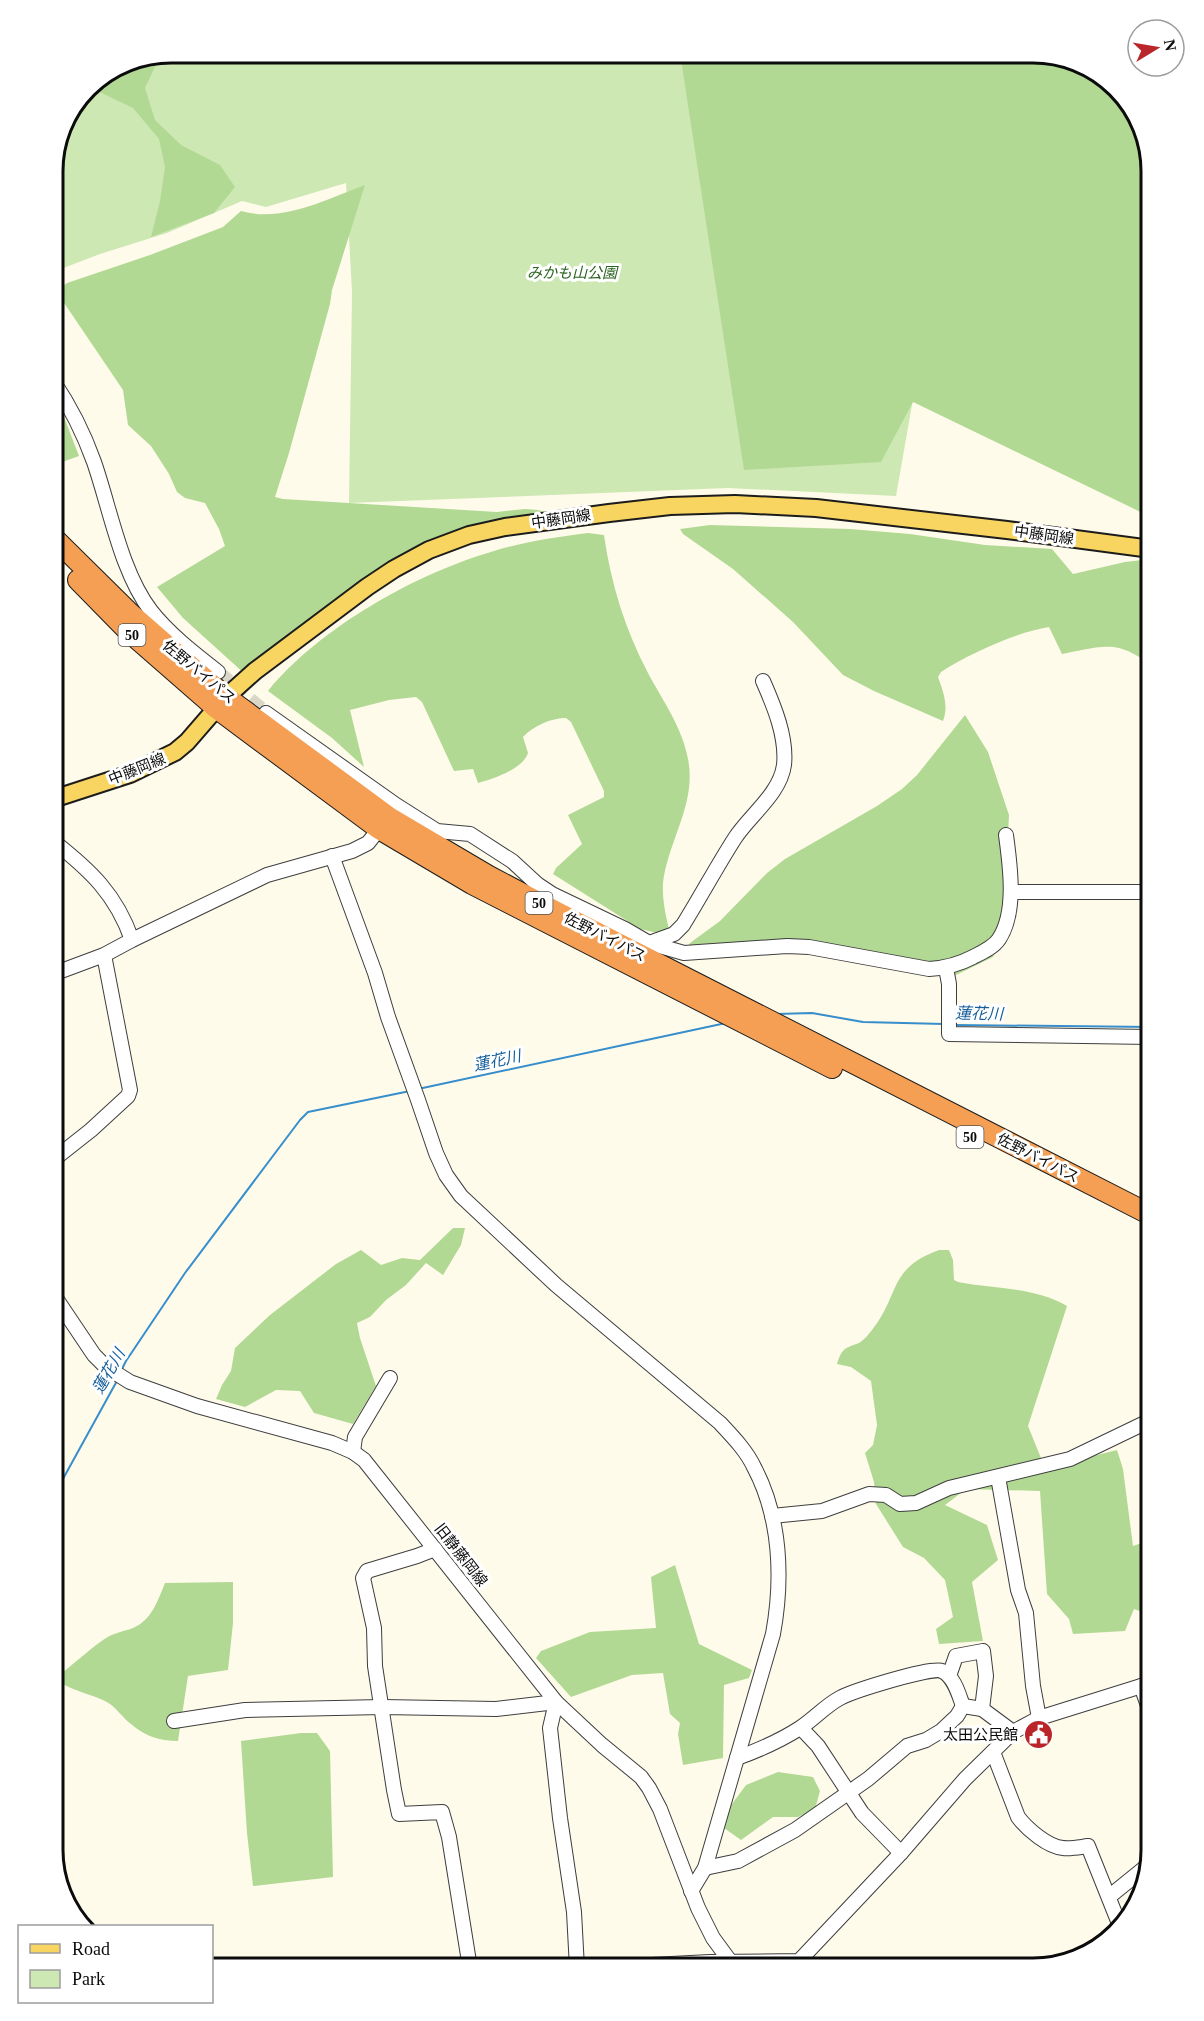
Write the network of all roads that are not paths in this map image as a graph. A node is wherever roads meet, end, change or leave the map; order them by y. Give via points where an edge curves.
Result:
1 (63, 398) edge
2 (63, 547) edge
3 (1141, 548) edge
4 (63, 565) edge
5 (218, 672) tunnel mouth
6 (763, 681) dead end
7 (221, 703) junction
8 (266, 713) tunnel mouth
9 (63, 796) edge
10 (388, 817) junction
11 (1006, 835) dead end
12 (63, 849) edge
13 (332, 856) junction
14 (1011, 892) junction
15 (1141, 892) edge
16 (132, 940) junction
17 (649, 943) junction
18 (104, 955) junction
19 (946, 968) junction
20 (63, 970) edge
21 (1141, 1037) edge
22 (63, 1152) edge
23 (1141, 1209) edge
24 (1141, 1223) edge
25 (63, 1309) edge
26 (390, 1378) dead end
27 (1141, 1425) edge
28 (353, 1452) junction
29 (998, 1477) junction
30 (772, 1516) junction
31 (435, 1549) junction
32 (949, 1676) junction
33 (1141, 1686) edge
34 (556, 1702) junction
35 (963, 1706) junction
36 (382, 1707) junction
37 (982, 1709) junction
38 (1039, 1718) junction
39 (174, 1721) dead end
40 (801, 1728) junction
41 (1013, 1732) junction
42 (993, 1752) junction
43 (737, 1758) junction
44 (848, 1794) junction
45 (901, 1852) junction
46 (705, 1868) junction
47 (1138, 1873) edge
48 (691, 1891) junction
49 (1110, 1896) junction
50 (1117, 1917) edge
51 (468, 1958) edge
52 (576, 1958) edge
53 (728, 1958) edge
54 (802, 1958) edge

1 - 5 street via 94,460 141,597 190,650
2 - 7 highway, 佐野バイパス / 50
3 - 7 main road, 中藤岡線 via 778,505 670,506 505,527 429,550 394,569 255,671
4 - 7 highway, 佐野バイパス / 50 via 129,633
6 - 17 street via 778,719 784,750 783,771 773,791 735,838 683,925 674,934
7 - 9 main road, 中藤岡線 via 187,742 165,758
7 - 10 highway, 佐野バイパス / 50
8 - 10 street
10 - 13 street via 368,843
10 - 17 street via 437,831 470,834 512,861 552,894
10 - 23 highway, 佐野バイパス / 50 via 555,911
10 - 24 highway, 佐野バイパス / 50 via 472,884
11 - 14 street
12 - 16 street via 104,887
13 - 16 street via 267,875
13 - 30 street via 446,1175 461,1196 556,1285 720,1423 754,1466
14 - 15 street
14 - 19 street via 999,940 984,952
16 - 18 street
17 - 19 street via 684,953 808,947 929,969
18 - 20 street
18 - 22 street via 130,1090 128,1096
19 - 21 street via 949,1034
25 - 28 street, 旧静藤岡線 via 94,1355 130,1382
26 - 28 street via 355,1437
27 - 29 street via 1070,1459
28 - 31 street, 旧静藤岡線 via 364,1460
29 - 30 street via 949,1488 916,1503 900,1504 886,1495 869,1494 822,1512
29 - 38 street via 1018,1590 1026,1613
30 - 43 street via 778,1606
31 - 34 street, 旧静藤岡線
31 - 36 street via 368,1571 363,1578 374,1628
32 - 35 street
32 - 37 street via 956,1656 983,1651 986,1676
32 - 40 street via 944,1671 930,1671 859,1690 829,1705
33 - 38 street
34 - 36 street via 496,1709
34 - 48 street, 旧静藤岡線 via 649,1788
34 - 52 street via 550,1728
35 - 37 street
35 - 44 street via 941,1731 907,1746
36 - 39 street via 245,1710
36 - 51 street via 399,1814 442,1812
37 - 41 street
38 - 41 street
40 - 43 street
40 - 44 street via 818,1746
41 - 42 street
42 - 45 street
42 - 49 street via 1025,1826 1056,1846 1088,1846
43 - 46 street
44 - 45 street
44 - 46 street via 754,1853
45 - 54 street
46 - 48 street
47 - 49 street
48 - 53 street, 旧静藤岡線 via 705,1924
49 - 50 street

